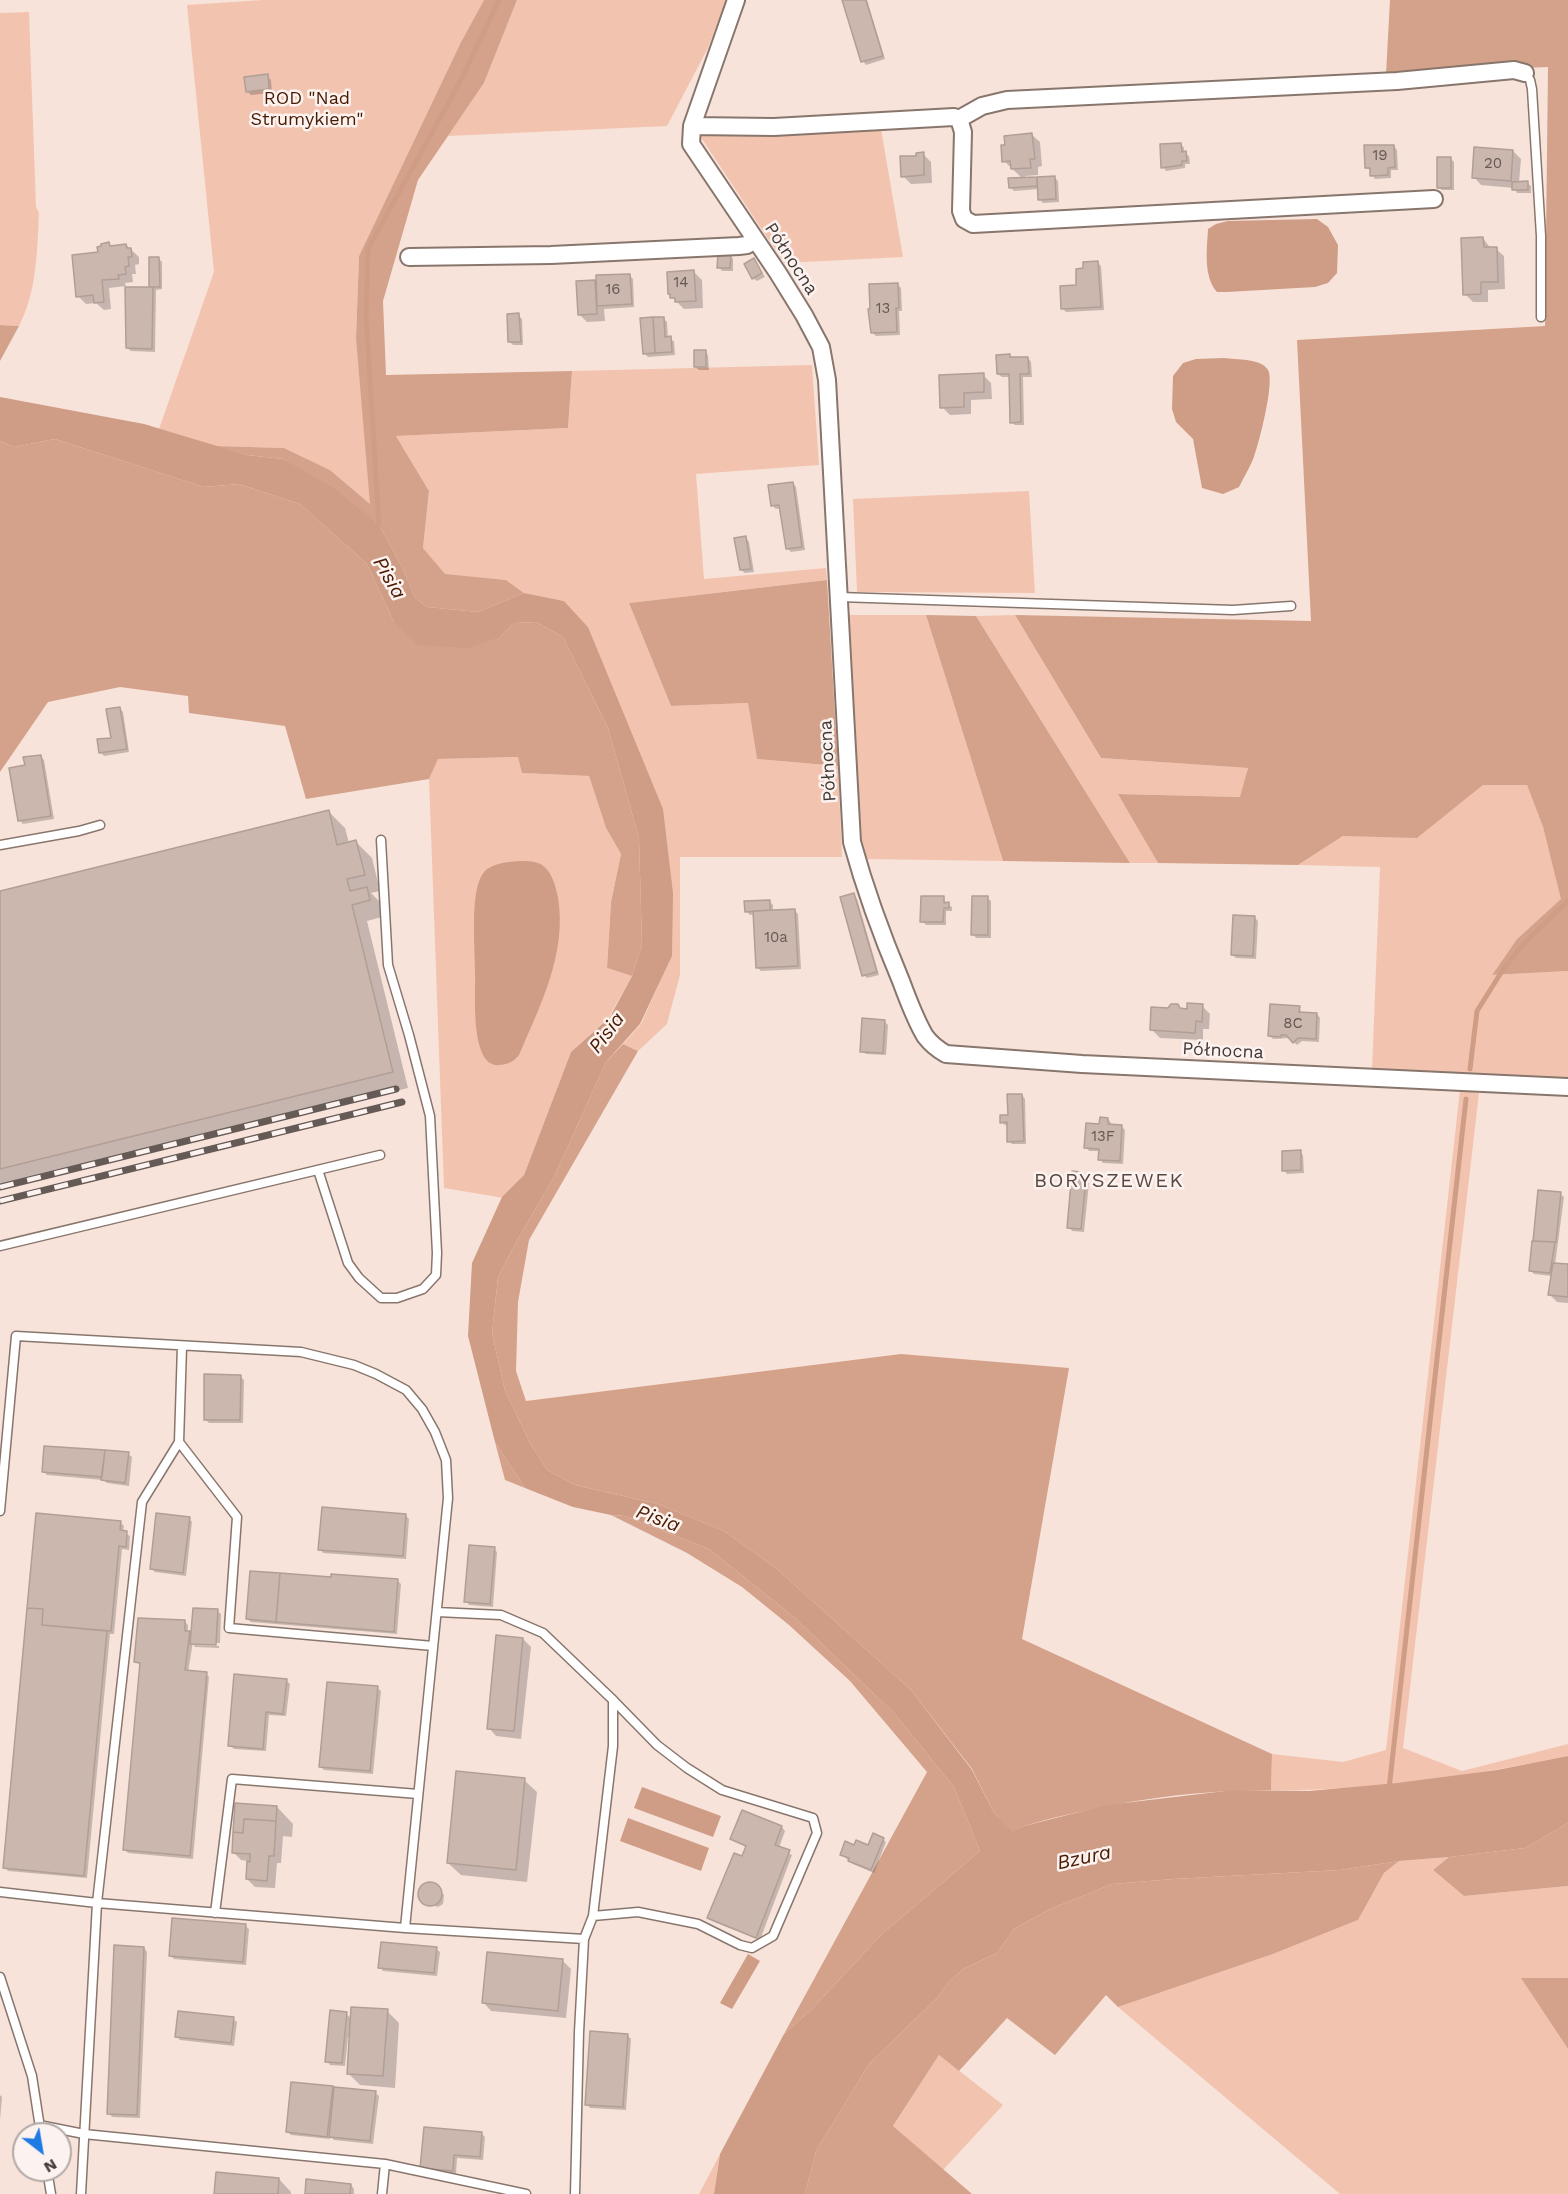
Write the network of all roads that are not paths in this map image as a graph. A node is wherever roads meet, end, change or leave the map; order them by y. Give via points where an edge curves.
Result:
1 (736, 0) edge
2 (1525, 73) joint
3 (959, 118) junction
4 (692, 126) junction
5 (1434, 199) dead end
6 (755, 240) junction
7 (409, 256) dead end
8 (1541, 317) dead end
9 (839, 597) junction
10 (1292, 606) dead end
11 (100, 825) dead end
12 (381, 840) dead end
13 (0, 845) edge
14 (1568, 1087) edge
15 (380, 1155) dead end
16 (318, 1170) junction
17 (0, 1246) edge
18 (182, 1346) junction
19 (179, 1442) junction
20 (0, 1511) edge
21 (437, 1612) junction
22 (434, 1646) junction
23 (614, 1700) junction
24 (418, 1794) junction
25 (0, 1892) edge
26 (97, 1903) junction
27 (215, 1913) junction
28 (593, 1916) junction
29 (405, 1928) junction
30 (584, 1939) junction
31 (0, 1977) edge
32 (39, 2122) edge
33 (72, 2133) edge
34 (84, 2134) junction
35 (385, 2164) junction
36 (81, 2194) edge
37 (382, 2194) edge
38 (526, 2194) edge
39 (575, 2194) edge

1 - 4 street
2 - 3 street via 1514,70 1397,81 1006,100
2 - 8 lane via 1532,89 1541,236
3 - 4 street via 774,127
3 - 5 street via 963,132 961,212 973,224
4 - 6 street, Północna via 691,144
6 - 7 street via 740,246 586,254
6 - 9 street, Północna via 821,347 827,380
9 - 10 lane via 1233,610
9 - 14 street, Północna via 852,842 892,960 918,1023 936,1049 946,1054 1082,1064
11 - 13 lane
12 - 16 lane via 388,965 425,1096 433,1140 436,1275 423,1289 397,1298 381,1298 359,1278 348,1263
15 - 16 lane
16 - 17 lane
18 - 19 lane
18 - 20 lane via 15,1336
18 - 21 lane via 302,1352 354,1365 406,1390 422,1409 446,1460 448,1498
19 - 22 lane via 237,1517 229,1628
19 - 26 lane via 142,1502
21 - 22 lane
21 - 23 lane via 501,1615 543,1633
22 - 24 lane
23 - 28 lane via 613,1746
23 - 28 lane via 657,1745 687,1768 722,1790 813,1818 817,1833 773,1936 752,1948 698,1924 638,1912
24 - 27 lane via 232,1779
24 - 29 lane
25 - 26 lane
26 - 27 lane
26 - 34 lane
27 - 29 lane
28 - 30 lane
29 - 30 lane
30 - 39 lane
31 - 32 lane via 32,2076
33 - 34 lane
34 - 35 lane
34 - 36 lane
35 - 37 lane
35 - 38 lane

